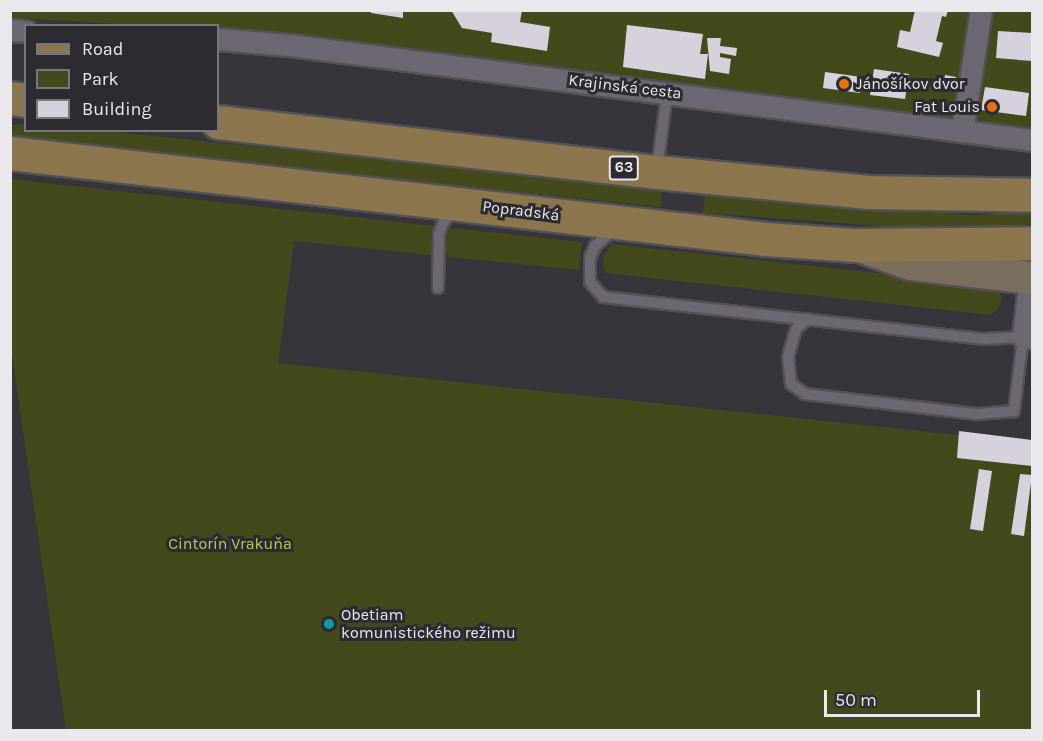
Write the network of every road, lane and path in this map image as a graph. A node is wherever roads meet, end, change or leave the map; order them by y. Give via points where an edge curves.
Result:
1 (981, 10) edge
2 (219, 39) edge
3 (667, 93) junction
4 (219, 122) edge
5 (962, 131) junction
6 (1032, 140) edge
7 (10, 153) edge
8 (657, 172) junction
9 (1032, 195) edge
10 (457, 204) junction
11 (622, 223) junction
12 (1032, 243) edge
13 (855, 245) junction
14 (1031, 278) edge
15 (438, 288) dead end
16 (807, 320) junction
17 (1028, 338) edge

1 - 5 street
2 - 3 street, Krajinská cesta
3 - 5 street, Krajinská cesta
3 - 8 lane
4 - 8 main road, 63
5 - 6 street, Krajinská cesta
7 - 10 main road, Popradská
8 - 9 main road, 63 via 868,192
10 - 11 main road, Popradská
10 - 15 lane via 439,234
11 - 13 main road, Popradská
11 - 16 lane via 596,246 590,258 590,282 603,297
12 - 13 main road, Popradská
13 - 14 street via 911,264
14 - 17 street
16 - 17 lane via 985,339
16 - 17 lane via 796,329 788,357 791,384 805,394 976,414 1014,411

